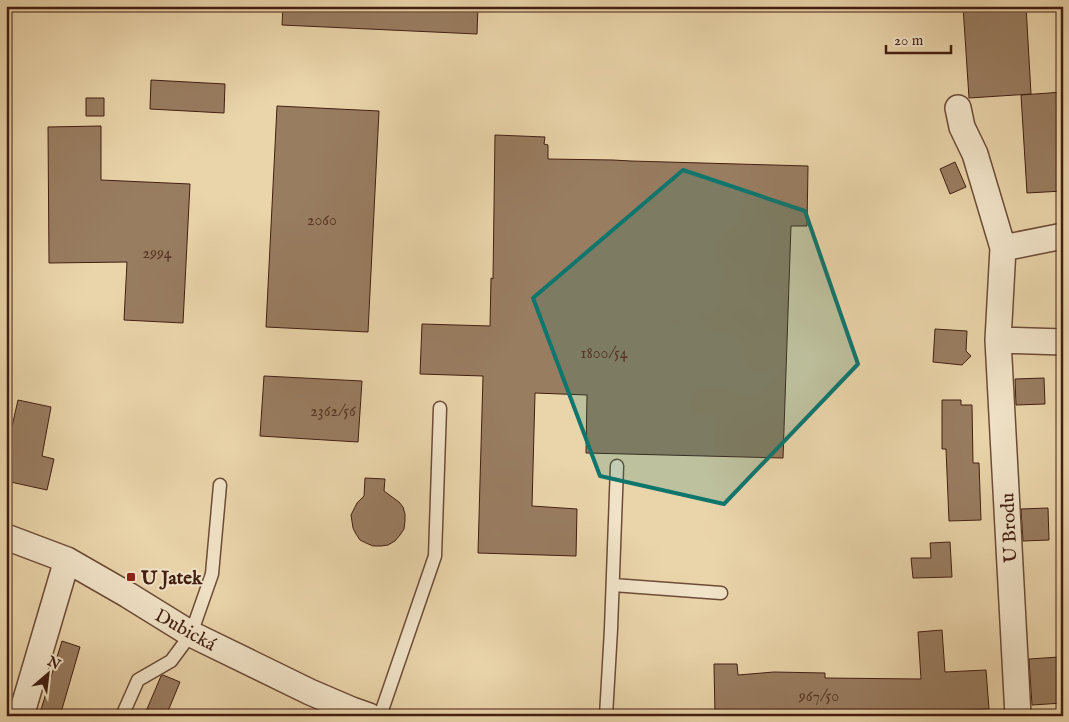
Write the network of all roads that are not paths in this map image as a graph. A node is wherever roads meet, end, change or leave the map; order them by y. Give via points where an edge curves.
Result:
1 (958, 108) dead end
2 (1063, 236) edge
3 (1003, 248) junction
4 (998, 340) junction
5 (1063, 342) edge
6 (440, 408) dead end
7 (617, 466) dead end
8 (220, 484) dead end
9 (6, 537) edge
10 (67, 560) junction
11 (613, 585) junction
12 (722, 593) dead end
13 (191, 634) junction
14 (369, 715) edge
15 (21, 716) edge
16 (122, 716) edge
17 (606, 716) edge
18 (1018, 716) edge

1 - 3 street, U Brodu
2 - 3 street
3 - 4 street, U Brodu
4 - 5 street
4 - 18 street, U Brodu
6 - 14 lane via 435,556
7 - 11 lane
8 - 13 lane via 212,574
9 - 10 street, Dubická
10 - 13 street, Dubická
10 - 15 street
11 - 12 lane
11 - 17 lane
13 - 14 street, Dubická via 310,692
13 - 16 lane via 171,661 138,680

